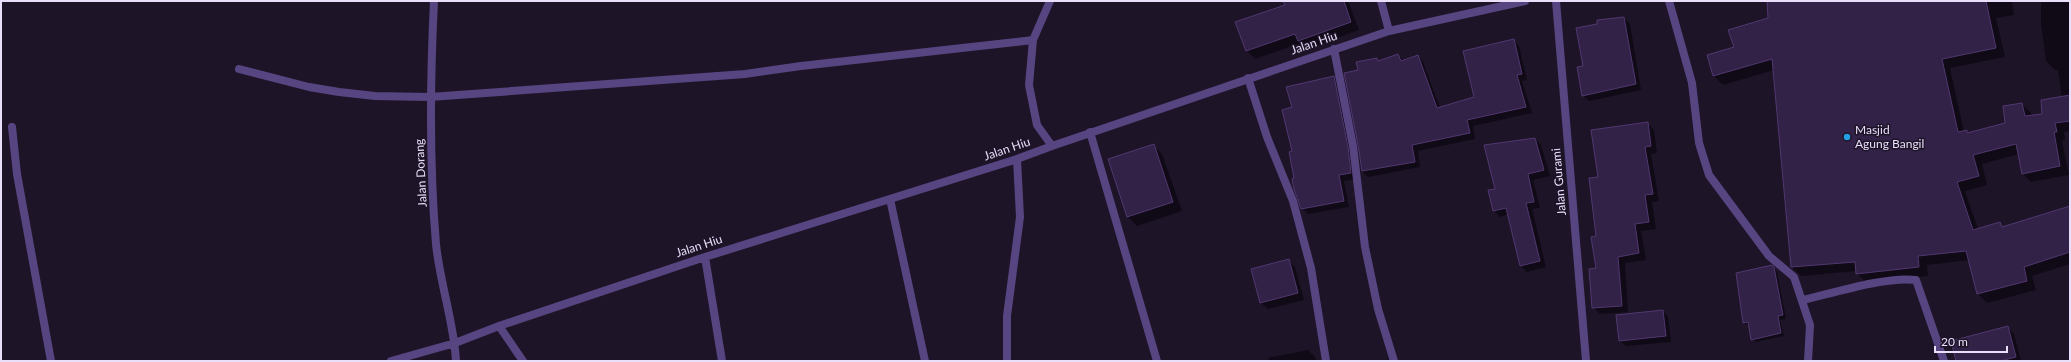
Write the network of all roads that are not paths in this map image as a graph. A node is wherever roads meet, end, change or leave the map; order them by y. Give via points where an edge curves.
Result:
1 (434, 1) edge
2 (1050, 1) edge
3 (1381, 1) edge
4 (1525, 1) edge
5 (1556, 1) edge
6 (1669, 1) edge
7 (1390, 31) junction
8 (1033, 40) junction
9 (1334, 49) junction
10 (239, 69) dead end
11 (1248, 78) junction
12 (430, 97) junction
13 (12, 127) dead end
14 (1090, 132) junction
15 (1052, 146) junction
16 (1017, 159) junction
17 (890, 199) junction
18 (705, 257) junction
19 (1802, 300) junction
20 (499, 326) junction
21 (455, 343) junction
22 (51, 361) edge
23 (391, 361) edge
24 (456, 361) edge
25 (524, 361) edge
26 (722, 361) edge
27 (925, 361) edge
28 (1007, 361) edge
29 (1157, 361) edge
30 (1326, 361) edge
31 (1394, 361) edge
32 (1586, 361) edge
33 (1808, 361) edge
34 (1944, 361) edge

1 - 12 street, Jalan Dorang
2 - 8 street
3 - 7 street
4 - 7 street, Jalan Hiu
5 - 32 street, Jalan Gurami
6 - 19 street via 1692,83 1699,143 1709,175 1769,256 1794,277
7 - 9 street, Jalan Hiu
8 - 12 street via 745,74
8 - 15 street via 1030,85 1037,125
9 - 11 street, Jalan Hiu
9 - 31 street via 1353,146 1365,247 1378,309
10 - 12 street via 309,87 340,92 375,96
11 - 14 street, Jalan Hiu
11 - 30 street via 1267,137 1293,201 1311,268
12 - 21 street, Jalan Dorang via 436,245
13 - 22 street via 17,174
14 - 15 street, Jalan Hiu
14 - 29 street
15 - 16 street, Jalan Hiu
16 - 17 street, Jalan Hiu
16 - 28 street via 1020,217 1007,316
17 - 18 street, Jalan Hiu
17 - 27 street
18 - 20 street, Jalan Hiu
18 - 26 street
19 - 33 street via 1810,325
19 - 34 street via 1904,278 1916,280
20 - 21 street, Jalan Hiu
20 - 25 street
21 - 23 street, Jalan Hiu
21 - 24 street, Jalan Dorang

